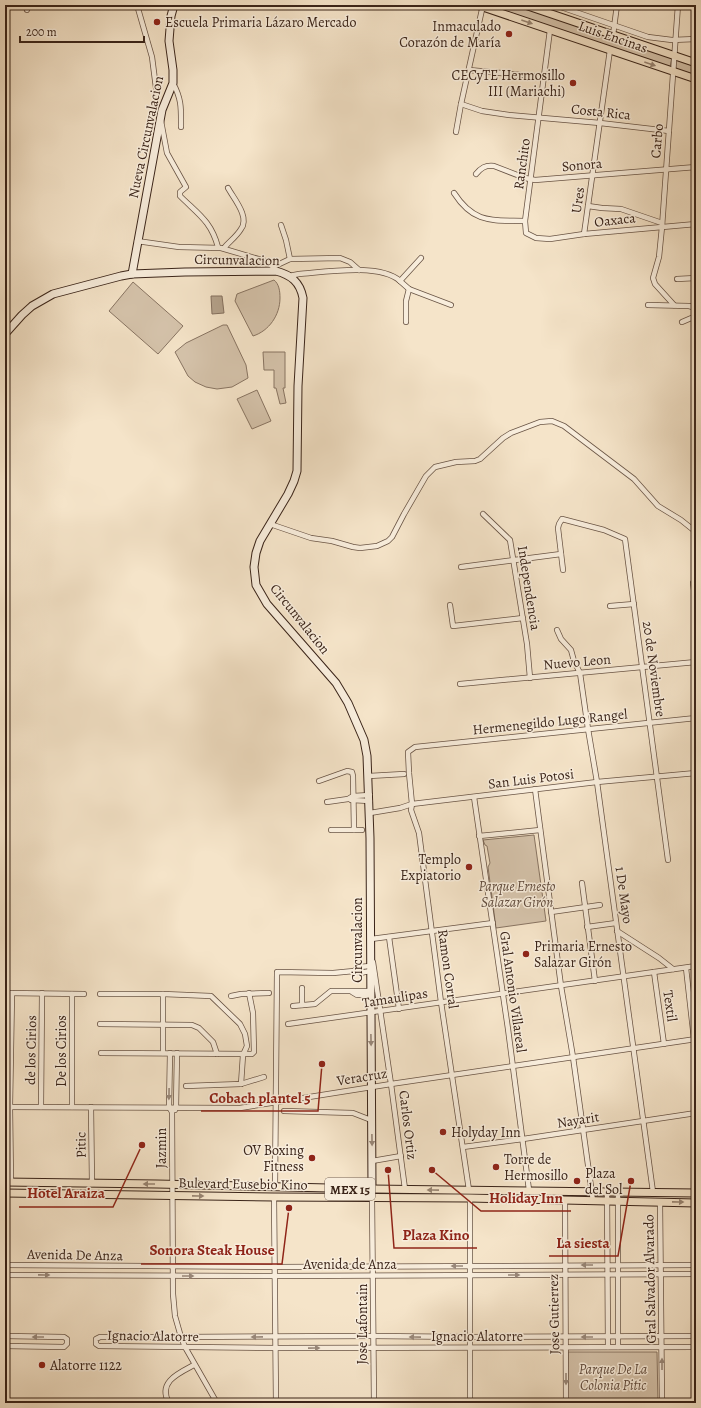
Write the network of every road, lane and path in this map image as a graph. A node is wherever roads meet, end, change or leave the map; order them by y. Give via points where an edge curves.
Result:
1 (29, 5) edge
2 (137, 5) edge
3 (174, 5) edge
4 (525, 5) edge
5 (554, 5) edge
6 (617, 5) edge
7 (678, 5) edge
8 (481, 6) edge
9 (27, 10) dead end
10 (553, 15) junction
11 (614, 26) junction
12 (550, 30) junction
13 (613, 35) junction
14 (648, 37) junction
15 (696, 39) edge
16 (677, 40) junction
17 (645, 46) junction
18 (610, 50) junction
19 (675, 56) junction
20 (696, 63) edge
21 (469, 70) junction
22 (674, 72) junction
23 (543, 77) junction
24 (696, 79) edge
25 (173, 83) junction
26 (156, 88) dead end
27 (461, 104) junction
28 (161, 118) junction
29 (539, 118) junction
30 (600, 123) junction
31 (181, 127) dead end
32 (669, 130) junction
33 (456, 132) dead end
34 (696, 167) edge
35 (666, 170) junction
36 (476, 174) dead end
37 (593, 175) junction
38 (530, 180) junction
39 (228, 188) dead end
40 (454, 194) dead end
41 (588, 206) junction
42 (525, 221) junction
43 (696, 224) edge
44 (281, 225) dead end
45 (662, 225) junction
46 (584, 234) junction
47 (137, 241) junction
48 (218, 247) junction
49 (224, 248) junction
50 (421, 258) dead end
51 (290, 259) junction
52 (274, 269) junction
53 (359, 270) junction
54 (132, 274) junction
55 (289, 276) junction
56 (696, 278) edge
57 (677, 279) dead end
58 (400, 281) junction
59 (409, 289) junction
60 (451, 305) dead end
61 (648, 305) dead end
62 (674, 305) junction
63 (696, 308) edge
64 (696, 316) edge
65 (406, 322) dead end
66 (682, 322) dead end
67 (5, 334) edge
68 (483, 514) dead end
69 (270, 524) junction
70 (696, 532) edge
71 (560, 554) junction
72 (513, 560) junction
73 (461, 567) dead end
74 (563, 570) dead end
75 (693, 583) dead end
76 (634, 604) junction
77 (696, 605) edge
78 (450, 606) dead end
79 (610, 606) dead end
80 (523, 618) junction
81 (557, 630) dead end
82 (696, 662) edge
83 (642, 667) junction
84 (580, 673) junction
85 (530, 678) junction
86 (460, 684) dead end
87 (696, 718) edge
88 (650, 723) junction
89 (588, 729) junction
90 (408, 752) joint
91 (696, 773) edge
92 (404, 774) dead end
93 (369, 776) junction
94 (657, 777) junction
95 (319, 781) dead end
96 (598, 782) junction
97 (535, 789) junction
98 (474, 797) junction
99 (354, 798) junction
100 (370, 798) junction
101 (327, 802) dead end
102 (412, 804) junction
103 (370, 813) junction
104 (332, 830) dead end
105 (354, 830) junction
106 (362, 830) dead end
107 (540, 830) junction
108 (479, 836) junction
109 (668, 860) dead end
110 (582, 883) dead end
111 (600, 905) dead end
112 (585, 907) junction
113 (551, 912) junction
114 (493, 923) junction
115 (616, 923) junction
116 (587, 927) junction
117 (431, 930) junction
118 (617, 931) junction
119 (389, 937) junction
120 (370, 942) junction
121 (696, 966) edge
122 (686, 968) junction
123 (370, 969) junction
124 (672, 969) junction
125 (654, 972) junction
126 (623, 977) junction
127 (595, 981) junction
128 (561, 986) junction
129 (302, 988) dead end
130 (5, 993) edge
131 (12, 993) junction
132 (249, 993) junction
133 (269, 993) dead end
134 (373, 993) junction
135 (502, 993) junction
136 (42, 994) junction
137 (72, 994) junction
138 (84, 994) dead end
139 (100, 994) dead end
140 (163, 994) junction
141 (231, 996) dead end
142 (441, 1002) junction
143 (302, 1005) junction
144 (293, 1006) dead end
145 (399, 1009) junction
146 (381, 1012) junction
147 (370, 1014) junction
148 (100, 1024) dead end
149 (163, 1024) junction
150 (288, 1024) dead end
151 (695, 1039) edge
152 (664, 1044) junction
153 (633, 1048) junction
154 (101, 1053) dead end
155 (163, 1053) junction
156 (170, 1053) junction
157 (177, 1054) junction
158 (217, 1054) junction
159 (243, 1055) junction
160 (573, 1057) junction
161 (512, 1066) junction
162 (170, 1071) junction
163 (176, 1071) junction
164 (452, 1075) junction
165 (264, 1077) dead end
166 (241, 1084) junction
167 (391, 1084) junction
168 (186, 1086) dead end
169 (371, 1087) junction
170 (276, 1102) junction
171 (8, 1107) edge
172 (41, 1107) junction
173 (72, 1107) junction
174 (92, 1107) junction
175 (169, 1108) junction
176 (176, 1108) junction
177 (284, 1111) dead end
178 (172, 1112) junction
179 (696, 1113) edge
180 (372, 1120) junction
181 (643, 1121) junction
182 (583, 1129) junction
183 (523, 1140) junction
184 (463, 1147) junction
185 (401, 1156) junction
186 (372, 1160) junction
187 (8, 1182) edge
188 (92, 1184) junction
189 (172, 1184) junction
190 (275, 1187) junction
191 (372, 1189) junction
192 (405, 1189) junction
193 (469, 1190) junction
194 (529, 1190) junction
195 (592, 1191) junction
196 (607, 1191) junction
197 (618, 1192) junction
198 (654, 1192) junction
199 (5, 1193) edge
200 (696, 1193) edge
201 (172, 1196) junction
202 (274, 1197) junction
203 (372, 1198) junction
204 (470, 1198) junction
205 (565, 1200) junction
206 (593, 1201) junction
207 (607, 1202) junction
208 (618, 1202) junction
209 (660, 1202) junction
210 (696, 1203) edge
211 (5, 1265) edge
212 (564, 1265) junction
213 (608, 1265) junction
214 (661, 1265) junction
215 (696, 1265) edge
216 (89, 1266) junction
217 (304, 1266) junction
218 (373, 1266) junction
219 (470, 1266) junction
220 (618, 1266) junction
221 (173, 1267) junction
222 (274, 1267) junction
223 (608, 1274) junction
224 (696, 1274) edge
225 (5, 1275) edge
226 (89, 1275) junction
227 (304, 1275) junction
228 (373, 1275) junction
229 (470, 1275) junction
230 (565, 1275) junction
231 (618, 1275) junction
232 (660, 1275) junction
233 (173, 1276) junction
234 (274, 1276) junction
235 (7, 1336) edge
236 (275, 1336) junction
237 (373, 1336) junction
238 (618, 1336) junction
239 (662, 1336) junction
240 (696, 1336) edge
241 (470, 1337) junction
242 (566, 1337) junction
243 (608, 1337) junction
244 (181, 1338) junction
245 (7, 1346) edge
246 (566, 1346) junction
247 (186, 1347) junction
248 (373, 1347) junction
249 (470, 1347) junction
250 (608, 1347) junction
251 (618, 1347) junction
252 (662, 1347) junction
253 (696, 1347) edge
254 (276, 1348) junction
255 (194, 1365) junction
256 (169, 1403) edge
257 (217, 1403) edge
258 (276, 1403) edge
259 (374, 1403) edge
260 (470, 1403) edge
261 (566, 1403) edge
262 (662, 1403) edge

1 - 9 street
2 - 26 street via 151,52
3 - 25 street, Nueva Circunvalacion via 169,41
4 - 10 main road
5 - 10 street
5 - 11 street
6 - 11 street
7 - 16 street, Carbo
8 -> 12 main road, Luis Encinas
8 - 21 street
10 - 13 main road
11 - 13 street
11 - 14 street
12 - 18 main road, Luis Encinas
12 - 23 street, Ranchito
13 - 17 main road
14 - 16 street
14 - 17 street
15 - 16 street
16 - 19 street, Carbo
17 - 19 main road
18 -> 22 main road, Luis Encinas
18 - 30 street, Ures
19 - 20 main road
19 - 22 street, Carbo
21 - 23 street
21 - 27 street
22 - 24 main road, Luis Encinas
22 - 32 street, Carbo
23 - 29 street, Ranchito
25 - 28 street, Nueva Circunvalacion
25 - 31 street via 180,97
27 - 29 street, Costa Rica via 494,114
27 - 33 street
28 - 47 street, Nueva Circunvalacion
28 - 48 street via 167,153 186,187 180,192 180,196 206,221
29 - 30 street, Costa Rica
29 - 38 street, Ranchito
30 - 32 street, Costa Rica
30 - 37 street, Ures
32 - 35 street, Carbo
34 - 35 street, Sonora
35 - 37 street, Sonora
35 - 45 street, Carbo
36 - 38 street, Sonora via 486,166 494,166
37 - 38 street, Sonora
37 - 41 street, Ures
38 - 42 street, Ranchito
39 - 49 street via 244,221 242,229
40 - 42 street via 465,209 483,219
41 - 45 street via 621,209
41 - 46 street, Ures
42 - 46 street, Oaxaca via 526,233 540,239
43 - 45 street, Oaxaca
44 - 51 street
45 - 46 street, Oaxaca
45 - 62 street, Carbo via 659,257 653,278 655,284
47 - 48 street via 179,248
47 - 54 street, Nueva Circunvalacion
48 - 49 street
49 - 52 street via 261,259
50 - 58 street
51 - 52 street
51 - 53 street via 345,259
52 - 54 street, Circunvalacion
52 - 55 street, Circunvalacion
53 - 55 street
53 - 58 street via 383,272
54 - 67 street, Circunvalacion via 53,294 32,306
55 - 69 street, Circunvalacion via 302,290 303,298 297,471 288,494
56 - 57 street
58 - 59 street
59 - 60 street
59 - 65 street
61 - 62 street
62 - 63 street
64 - 66 street
68 - 72 street, Independencia via 510,540
69 - 70 street via 311,538 353,547 384,544 392,537 430,471 442,465 480,459 511,433 540,422 552,421 564,426 634,479 658,506
69 - 93 street, Circunvalacion via 256,553 256,585 267,604 336,683 348,703 364,740
71 - 72 street
71 - 74 street
71 - 76 street, 20 de Noviembre via 558,532 562,520 604,530 625,539
72 - 73 street
72 - 80 street, Independencia
75 - 77 street
76 - 79 street
76 - 83 street, 20 de Noviembre
78 - 80 street via 453,626
80 - 85 street, Independencia
81 - 84 street, 1 De Mayo via 571,650
82 - 83 street, Nuevo Leon
83 - 84 street, Nuevo Leon
83 - 88 street, 20 de Noviembre
84 - 85 street, Nuevo Leon
84 - 89 street, 1 De Mayo
85 - 86 street, Nuevo Leon
87 - 88 street, Hermenegildo Lugo Rangel
88 - 89 street, Hermenegildo Lugo Rangel
88 - 94 street, 20 de Noviembre
89 - 90 street, Hermenegildo Lugo Rangel via 415,747
89 - 96 street, 1 De Mayo
90 - 102 street, Ramon Corral
91 - 94 street, San Luis Potosi
92 - 93 street
93 - 100 street, Circunvalacion
94 - 96 street, San Luis Potosi
94 - 109 street, 20 de Noviembre
95 - 99 street via 350,771 353,774
96 - 97 street, San Luis Potosi
96 - 115 street, 1 De Mayo
97 - 98 street, San Luis Potosi
97 - 107 street
98 - 102 street, San Luis Potosi
98 - 108 street, Gral Antonio Villareal
99 - 100 street
99 - 101 street
99 - 105 street
100 - 103 street, Circunvalacion
102 - 103 street, San Luis Potosi
102 - 117 street, Ramon Corral via 411,810 420,833
103 - 120 street, Circunvalacion
104 - 105 street
105 - 106 street
107 - 108 street
107 - 113 street
108 - 114 street, Gral Antonio Villareal
110 - 112 street
111 - 112 street
112 - 113 street
112 - 116 street
113 - 128 street
114 - 117 street
114 - 135 street, Gral Antonio Villareal
115 - 116 street
115 - 118 street, 1 De Mayo
116 - 127 street
117 - 119 street
117 - 142 street, Ramon Corral
118 - 124 street
118 - 126 street, 1 De Mayo
119 - 120 street
119 - 145 street
120 - 123 street, Circunvalacion
120 - 134 street, Carlos Ortiz
121 - 122 street, Tamaulipas
122 - 124 street, Tamaulipas
122 - 151 street
123 - 134 street, Circunvalacion
123 - 170 street via 358,967 354,971 333,973 277,972
124 - 125 street, Tamaulipas
125 - 126 street, Tamaulipas
125 - 152 street, Textil
126 - 127 street, Tamaulipas
126 - 153 street, 1 De Mayo
127 - 128 street, Tamaulipas
128 - 135 street, Tamaulipas
128 - 160 street
129 - 143 street
130 - 131 street
131 - 136 street
131 - 171 street
132 - 133 street
132 - 141 street
132 - 159 street via 254,1013 254,1052
134 - 143 street via 331,991 315,1004
134 - 146 street, Carlos Ortiz
134 - 147 street, Circunvalacion
135 - 142 street, Tamaulipas
135 - 161 street, Gral Antonio Villareal
136 - 137 street
136 - 172 street, de los Cirios
137 - 138 street
137 - 173 street, De los Cirios
139 - 140 street
140 - 149 street
140 - 159 street via 211,996 243,1029 247,1042
142 - 145 street, Tamaulipas
142 - 164 street, Ramon Corral
143 - 144 street
145 - 146 street, Tamaulipas
146 - 147 street, Tamaulipas
146 - 167 street, Carlos Ortiz
147 - 150 street, Tamaulipas
147 -> 169 street, Circunvalacion
148 - 149 street
149 - 155 street
149 - 158 street via 196,1026 213,1042
151 - 152 street, Veracruz
152 - 153 street, Veracruz
153 - 160 street, Veracruz
153 - 181 street, 1 De Mayo
154 - 155 street
155 - 156 street
156 - 157 street
156 - 162 street
157 - 158 street
157 - 163 street
158 - 159 street
159 - 166 street
160 - 161 street, Veracruz
160 - 182 street
161 - 164 street, Veracruz
161 - 183 street, Gral Antonio Villareal
162 - 163 street
162 -> 175 street
163 - 176 street
164 - 167 street, Veracruz
164 - 184 street, Ramon Corral
165 - 166 street
166 - 168 street
167 - 169 street, Veracruz
167 - 185 street, Carlos Ortiz
169 - 170 street, Veracruz
169 - 180 street, Circunvalacion
170 - 176 street, Veracruz via 240,1108
170 - 190 street
171 - 172 street, Veracruz
171 - 187 street
172 - 173 street, Veracruz
173 - 174 street, Veracruz
174 - 175 street, Veracruz
174 - 188 street, Pitic
175 - 176 street, Veracruz
175 - 178 street, Jazmin
176 - 178 street, Jazmin
177 - 180 street via 353,1113
178 - 189 street, Jazmin
179 - 181 street, Nayarit
180 -> 186 street, Circunvalacion
181 - 182 street, Nayarit
181 - 198 street, 1 De Mayo
182 - 183 street, Nayarit
182 - 195 street
183 - 184 street, Nayarit
183 - 194 street, Gral Antonio Villareal
184 - 193 street, Ramon Corral
185 - 186 street
185 - 192 street, Carlos Ortiz
186 - 191 street, Circunvalacion
187 - 188 main road, MEX 15
189 -> 188 main road, MEX 15
189 - 190 main road, MEX 15
189 - 201 street, Jazmin
190 - 191 main road, MEX 15
191 - 192 main road, MEX 15
193 -> 192 main road, MEX 15
193 - 194 main road, MEX 15
194 - 195 main road, MEX 15
195 - 196 main road, MEX 15
195 - 206 street
196 - 197 main road, MEX 15
196 - 207 street
197 - 198 main road, MEX 15
197 - 208 street
198 - 200 main road, MEX 15
199 - 201 main road, Bulevard Eusebio Kino / MEX 15
201 -> 202 main road, Bulevard Eusebio Kino / MEX 15
201 - 221 street, Jazmin
202 - 203 main road, Bulevard Eusebio Kino / MEX 15
202 - 222 street
203 - 204 main road, Bulevard Eusebio Kino / MEX 15
203 - 218 street, Jose Lafontain
204 - 205 main road, Bulevard Eusebio Kino / MEX 15
204 - 219 street
205 - 206 main road, Bulevard Eusebio Kino / MEX 15
205 - 212 street, Jose Gutierrez
206 - 207 main road, Bulevard Eusebio Kino / MEX 15
207 - 208 main road, Bulevard Eusebio Kino / MEX 15
207 - 213 street
208 - 209 main road, Bulevard Eusebio Kino / MEX 15
208 - 220 street
209 -> 210 main road, Bulevard Eusebio Kino / MEX 15
209 - 214 street, Gral Salvador Alvarado
211 - 216 street, Avenida De Anza
213 -> 212 street, Avenida De Anza
212 - 219 street, Avenida De Anza
212 - 230 street, Jose Gutierrez
213 - 220 street, Avenida De Anza
213 - 223 street
214 - 215 street, Avenida De Anza
214 - 220 street, Avenida De Anza
214 - 232 street, Gral Salvador Alvarado
216 - 221 street, Avenida De Anza
216 - 226 street
217 - 218 street, Avenida De Anza
217 - 222 street, Avenida De Anza
217 - 227 street
219 -> 218 street, Avenida De Anza
218 - 228 street, Jose Lafontain
219 - 229 street
220 - 231 street
221 - 222 street, Avenida De Anza
221 - 233 street, Jazmin
222 - 234 street
223 - 230 street, Avenida de Anza
223 - 231 street, Avenida de Anza
223 - 243 street
224 - 232 street, Avenida de Anza
225 -> 226 street, Avenida de Anza
226 - 233 street, Avenida de Anza
227 - 228 street, Avenida de Anza
227 - 234 street, Avenida de Anza
228 - 229 street, Avenida de Anza
228 - 237 street, Jose Lafontain
229 -> 230 street, Avenida de Anza
229 - 241 street
230 - 242 street, Jose Gutierrez
231 - 232 street, Avenida de Anza
231 - 238 street
232 - 239 street, Gral Salvador Alvarado
233 -> 234 street, Avenida de Anza
233 - 244 street, Jazmin via 174,1305
234 - 236 street
235 - 245 street
245 -> 235 street via 64,1347 68,1342 64,1337
236 - 237 street, Ignacio Alatorre
236 -> 244 street, Ignacio Alatorre
236 - 254 street
241 -> 237 street, Ignacio Alatorre
237 - 248 street, Jose Lafontain
238 - 239 street, Ignacio Alatorre
238 - 243 street, Ignacio Alatorre
238 - 251 street
239 - 240 street, Ignacio Alatorre
239 - 252 street, Gral Salvador Alvarado
241 - 242 street, Ignacio Alatorre
241 - 249 street
243 -> 242 street, Ignacio Alatorre
242 - 246 street, Jose Gutierrez
243 - 250 street
244 - 247 street, Jazmin
244 - 247 street, Ignacio Alatorre via 100,1337 96,1342 99,1346
246 - 249 street, Ignacio Alatorre
246 - 250 street, Ignacio Alatorre
246 -> 261 street, Jose Gutierrez
247 - 254 street, Ignacio Alatorre
247 - 255 street, Jazmin
248 - 249 street, Ignacio Alatorre
254 -> 248 street, Ignacio Alatorre
248 - 259 street, Jose Lafontain
249 - 260 street
250 - 251 street, Ignacio Alatorre
251 - 252 street, Ignacio Alatorre
252 - 253 street, Ignacio Alatorre
262 -> 252 street, Gral Salvador Alvarado
254 - 258 street
255 - 256 street via 170,1380 166,1392
255 - 257 street, Jazmin

